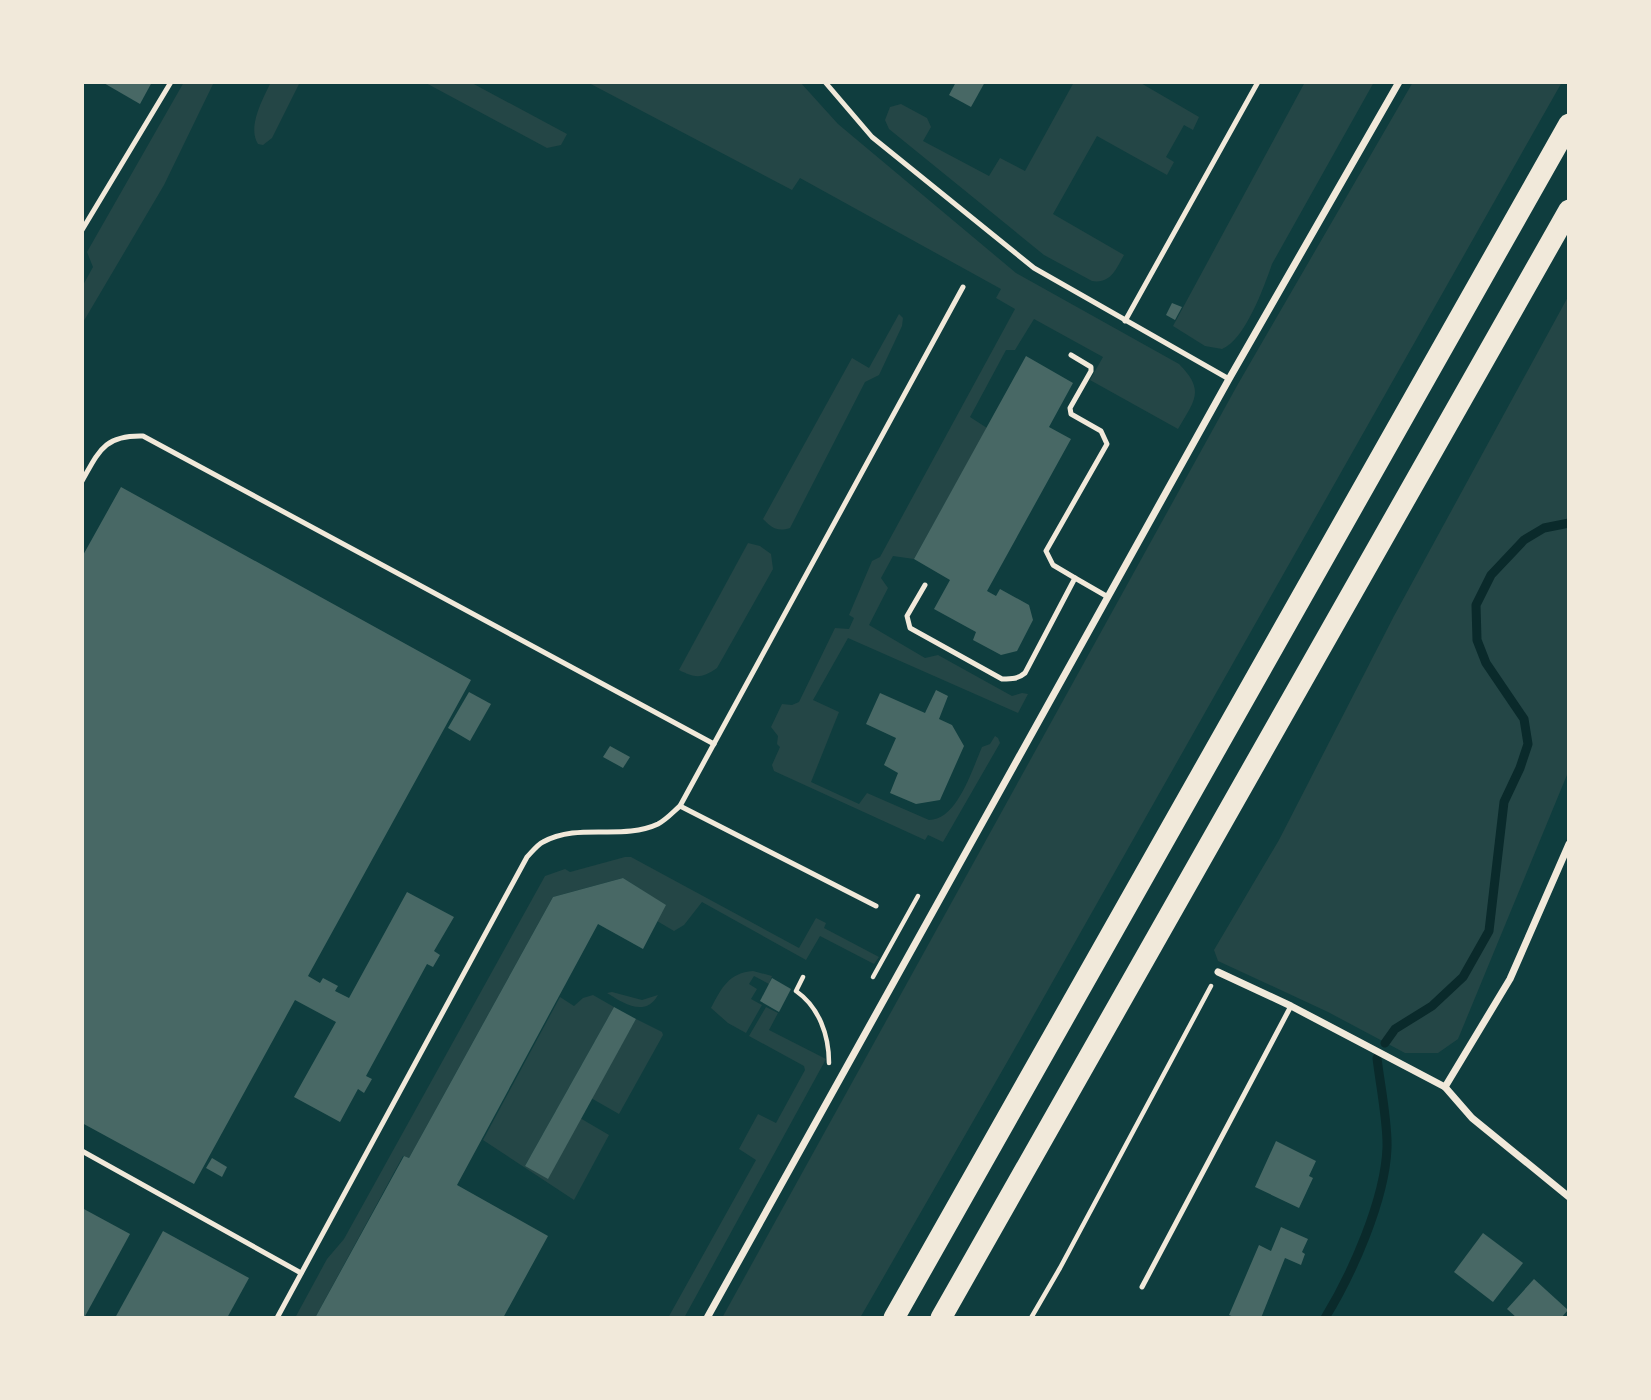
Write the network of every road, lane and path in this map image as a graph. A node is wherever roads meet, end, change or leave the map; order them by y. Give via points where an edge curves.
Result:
1 (171, 82) edge
2 (825, 82) edge
3 (1258, 82) edge
4 (1399, 82) edge
5 (1569, 124) edge
6 (1569, 210) edge
7 (82, 230) edge
8 (963, 287) dead end
9 (1125, 321) junction
10 (1071, 355) dead end
11 (1229, 379) junction
12 (82, 481) edge
13 (1075, 578) junction
14 (925, 585) dead end
15 (1108, 597) junction
16 (714, 744) junction
17 (680, 806) junction
18 (1569, 844) edge
19 (876, 906) dead end
20 (1218, 972) joint
21 (803, 977) dead end
22 (1291, 1006) junction
23 (822, 1074) dead end
24 (1445, 1087) junction
25 (82, 1151) edge
26 (1569, 1197) edge
27 (301, 1273) junction
28 (1142, 1287) dead end
29 (277, 1318) edge
30 (707, 1318) edge
31 (894, 1318) edge
32 (941, 1318) edge
33 (1031, 1318) edge

1 - 7 lane
2 - 9 lane via 872,137 1034,268
3 - 9 lane
4 - 11 street
5 - 31 highway
6 - 32 highway
8 - 16 lane
9 - 11 lane
10 - 13 lane via 1091,371 1070,414 1101,431 1107,444 1046,551 1053,565
11 - 15 street
12 - 16 lane via 99,450 128,435 144,436
13 - 14 lane via 1025,673 1012,680 1002,679 910,628 907,617
13 - 15 lane
15 - 30 street
16 - 17 lane
17 - 19 lane
17 - 27 lane via 659,824 636,830 560,835 527,857
18 - 24 street via 1510,979
20 - 22 street
20 - 33 path
21 - 23 path via 796,991 813,1007 829,1050 829,1063
22 - 24 street
22 - 28 lane
24 - 26 street via 1472,1118
25 - 27 lane
27 - 29 lane

